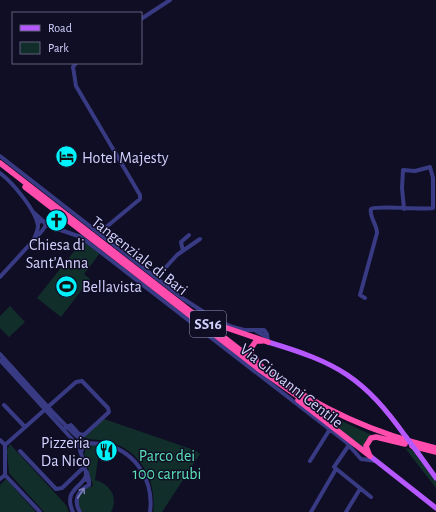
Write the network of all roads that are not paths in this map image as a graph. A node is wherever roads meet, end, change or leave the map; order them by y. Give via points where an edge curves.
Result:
1 (170, 0) edge
2 (142, 18) edge
3 (75, 64) edge
4 (0, 156) edge
5 (0, 163) edge
6 (0, 167) edge
7 (0, 173) edge
8 (29, 208) junction
9 (404, 209) junction
10 (38, 225) junction
11 (44, 225) junction
12 (99, 233) junction
13 (189, 235) dead end
14 (200, 239) dead end
15 (33, 240) junction
16 (183, 251) junction
17 (0, 277) edge
18 (156, 278) junction
19 (365, 298) dead end
20 (185, 306) junction
21 (268, 340) junction
22 (0, 354) edge
23 (4, 362) edge
24 (270, 373) junction
25 (279, 384) junction
26 (4, 405) dead end
27 (47, 408) junction
28 (25, 427) junction
29 (66, 429) junction
30 (330, 429) junction
31 (0, 440) edge
32 (86, 443) junction
33 (405, 444) junction
34 (5, 445) junction
35 (349, 445) junction
36 (81, 448) junction
37 (436, 448) edge
38 (20, 451) dead end
39 (436, 452) edge
40 (370, 456) junction
41 (364, 460) junction
42 (310, 461) dead end
43 (376, 461) junction
44 (84, 467) junction
45 (336, 469) junction
46 (5, 474) junction
47 (436, 478) edge
48 (0, 479) edge
49 (86, 480) junction
50 (360, 489) junction
51 (371, 497) dead end
52 (436, 508) edge
53 (40, 512) edge
54 (73, 512) edge
55 (80, 512) edge
56 (150, 512) edge
57 (311, 512) edge
58 (346, 512) edge

1 - 2 street
3 - 12 street via 73,67 76,86 140,195 140,198
4 - 12 street
5 - 20 highway, Tangenziale di Bari / SS16
6 - 25 highway, Tangenziale di Bari / SS16
7 - 8 street via 16,187
8 - 10 street
8 - 11 street
9 - 9 street via 432,208 432,168 403,170
9 - 19 street via 371,209 377,233 360,295
10 - 11 street via 39,222
10 - 11 street, Via Giovanni Gentile via 40,229
10 - 15 street
11 - 15 street
11 - 30 street, Via Giovanni Gentile via 81,236
12 - 18 street
13 - 16 street via 181,242
14 - 16 street
15 - 17 street
16 - 18 street
18 - 21 street via 216,320 244,330 264,330
20 - 21 highway, SS16 via 224,327
20 - 24 highway, Tangenziale di Bari / SS16
21 - 24 highway via 256,341 251,346 251,351
21 - 47 main road, bridge via 313,356 350,375 380,402
22 - 23 street
23 - 27 street
24 - 37 highway, Tangenziale di Bari / SS16 via 306,397 349,420 385,434
25 - 33 highway, Tangenziale di Bari / SS16 via 330,414
25 - 40 highway
26 - 28 street
27 - 28 street
27 - 29 street
27 - 29 street via 80,380 108,408 107,414 84,435 79,434 71,425
28 - 34 street
29 - 32 street
29 - 36 street
30 - 35 street, Via Giovanni Gentile
30 - 42 street
31 - 34 street
32 - 36 street
32 - 56 street via 111,446 135,461 144,473 149,487
33 - 39 highway, Tangenziale di Bari / SS16
33 - 40 highway via 371,438 366,446
34 - 46 street
35 - 41 street, Via Giovanni Gentile
35 - 45 street via 334,468
36 - 44 street
36 - 49 street
38 - 44 street via 56,489 62,488
40 - 41 street
40 - 43 main road
41 - 43 street
43 - 52 main road
44 - 49 street
45 - 50 street
45 - 57 street
46 - 48 street
46 - 53 street
49 - 54 street via 72,493
55 -> 49 street via 76,503 82,489 89,484
50 - 51 street
50 - 58 street

